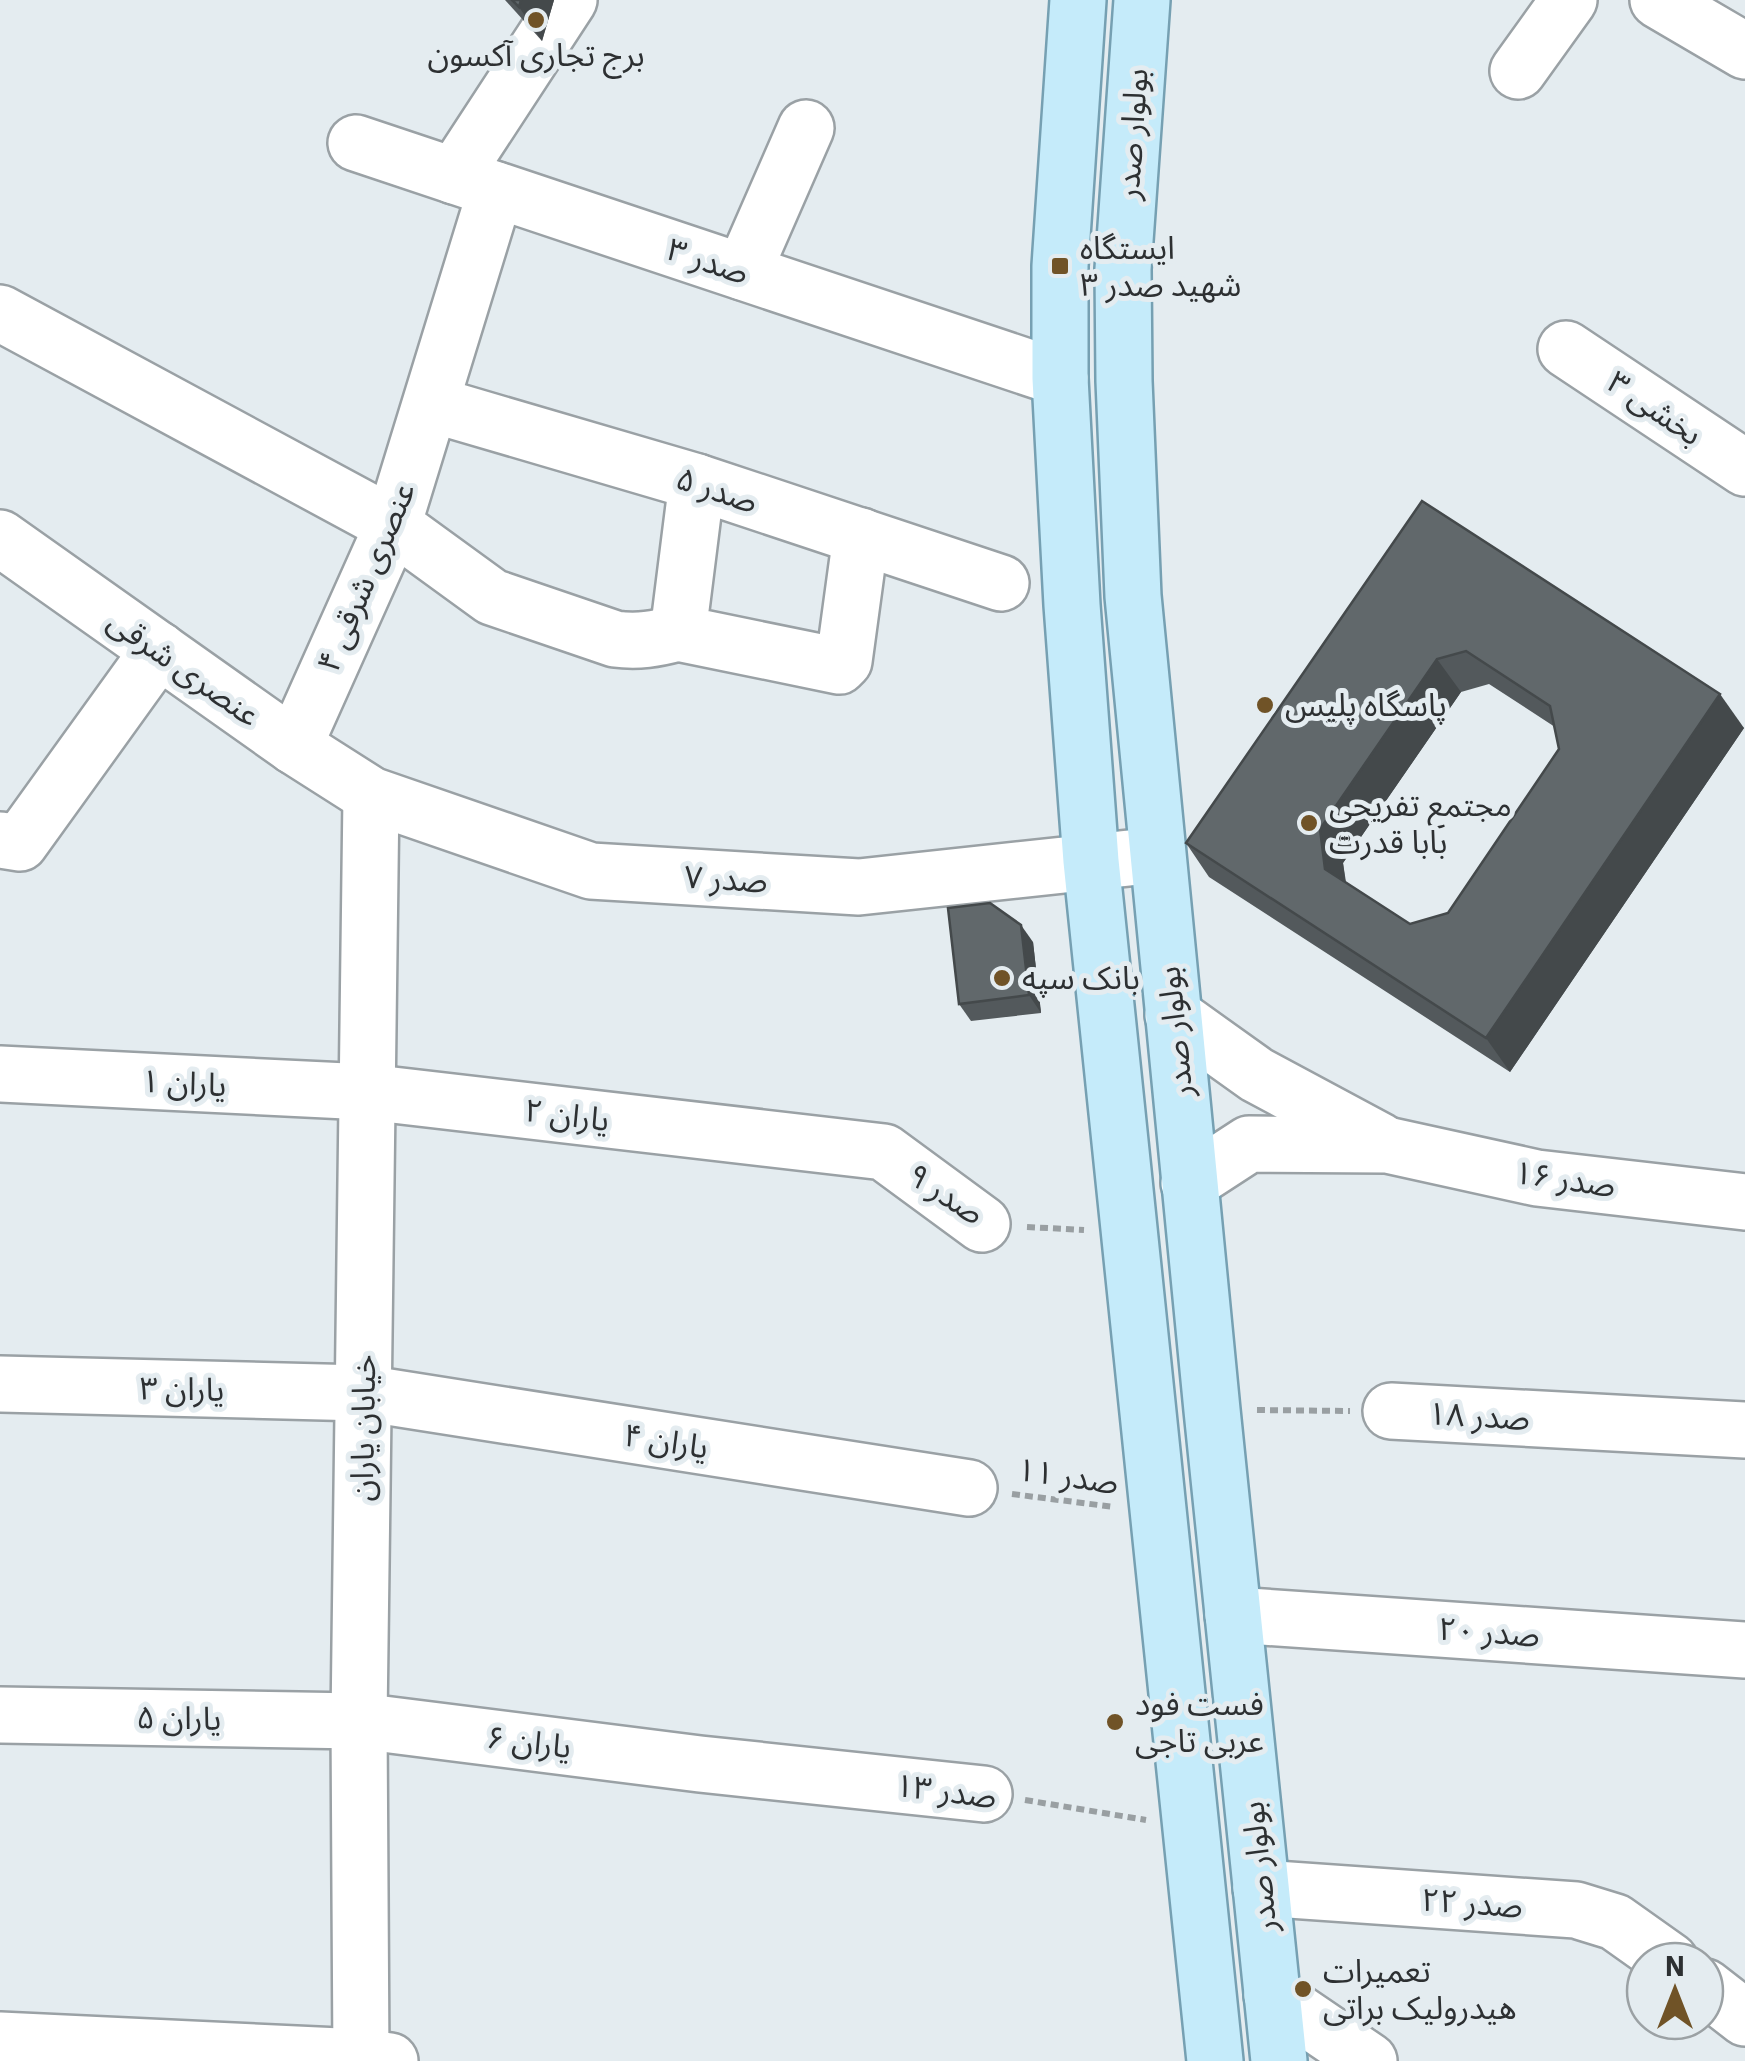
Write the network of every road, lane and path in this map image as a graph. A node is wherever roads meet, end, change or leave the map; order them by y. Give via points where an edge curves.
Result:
1 (569, 0) edge
2 (1078, 0) edge
3 (1142, 0) edge
4 (1569, 0) edge
5 (1658, 0) edge
6 (1745, 51) edge
7 (1518, 70) dead end
8 (806, 128) dead end
9 (356, 143) dead end
10 (475, 183) junction
11 (742, 272) junction
12 (0, 313) edge
13 (1566, 349) dead end
14 (1060, 378) junction
15 (431, 404) junction
16 (1745, 468) edge
17 (697, 482) junction
18 (393, 525) junction
19 (861, 536) junction
20 (0, 538) edge
21 (1000, 583) dead end
22 (678, 633) junction
23 (159, 650) junction
24 (294, 746) junction
25 (371, 795) junction
26 (0, 840) edge
27 (1157, 854) junction
28 (1092, 862) junction
29 (1173, 1015) junction
30 (0, 1074) edge
31 (367, 1092) junction
32 (766, 1138) joint
33 (1387, 1145) junction
34 (1190, 1182) junction
35 (1745, 1202) edge
36 (982, 1224) joint
37 (1130, 1232) junction
38 (0, 1384) edge
39 (363, 1393) junction
40 (1212, 1410) junction
41 (1391, 1411) joint
42 (1745, 1430) edge
43 (969, 1488) joint
44 (1159, 1514) junction
45 (1234, 1614) junction
46 (1745, 1650) edge
47 (0, 1715) edge
48 (358, 1720) junction
49 (700, 1764) joint
50 (984, 1794) joint
51 (1192, 1827) junction
52 (1261, 1888) junction
53 (1642, 1941) edge
54 (1272, 1995) junction
55 (1725, 2002) edge
56 (1745, 2018) edge
57 (0, 2040) edge
58 (371, 2060) edge
59 (1215, 2061) edge
60 (1279, 2061) edge
61 (1368, 2061) edge

1 - 10 street, عنصری شرقی ۴
2 - 14 main road, بولوار صدر via 1060,266
3 - 27 main road, بولوار صدر via 1123,269 1124,382 1133,596
4 - 7 street
5 - 6 street
8 - 11 street
9 - 10 street, صدر ۳
10 - 11 street, صدر ۳
10 - 15 street, عنصری شرقی ۴
11 - 14 street, صدر ۳
12 - 18 street
13 - 16 street, بخشی ۳
14 - 28 main road, بولوار صدر
15 - 17 street, صدر ۵
15 - 18 street, عنصری شرقی ۴
17 - 19 street, صدر ۵
17 - 22 street
18 - 22 street via 492,596 616,639
18 - 24 street, عنصری شرقی ۴
19 - 21 street, صدر ۵
19 - 22 street via 839,666
20 - 23 street, عنصری شرقی
23 - 24 street, عنصری شرقی
23 - 26 street via 20,842
24 - 25 street, عنصری شرقی
25 - 28 street, صدر ۷ via 592,871 859,887
25 - 31 street, خیابان یاران
27 - 28 street, صدر ۷
27 - 29 main road, بولوار صدر
28 - 37 main road, بولوار صدر
29 - 33 street, صدر ۱۶ via 1257,1075
29 - 34 main road, بولوار صدر
30 - 31 street, یاران ۱
31 - 32 street, یاران ۲
31 - 39 street, خیابان یاران
32 - 36 street, صدر ۹ via 884,1152
33 - 34 street, صدر ۱۶ via 1249,1144
33 - 35 street, صدر ۱۶ via 1537,1178
34 - 40 main road, بولوار صدر
36 - 37 path, صدر ۹
37 - 44 main road, بولوار صدر
38 - 39 street, یاران ۳
39 - 43 street, یاران ۴
39 - 48 street, خیابان یاران
40 - 41 path, صدر ۱۸
40 - 45 main road, بولوار صدر
41 - 42 street, صدر ۱۸
43 - 44 path, صدر ۱۱
44 - 51 main road, بولوار صدر
45 - 46 street, صدر ۲۰
45 - 52 main road, بولوار صدر
47 - 48 street, یاران ۵
48 - 49 street, یاران ۶
48 - 58 street, خیابان یاران
49 - 50 street, صدر ۱۳
50 - 51 path, صدر ۱۳
51 - 59 main road, بولوار صدر
52 - 53 street, صدر ۲۲ via 1576,1910 1615,1922
52 - 54 main road, بولوار صدر
54 - 60 main road, بولوار صدر
54 - 61 street
55 - 56 street
57 - 58 street

